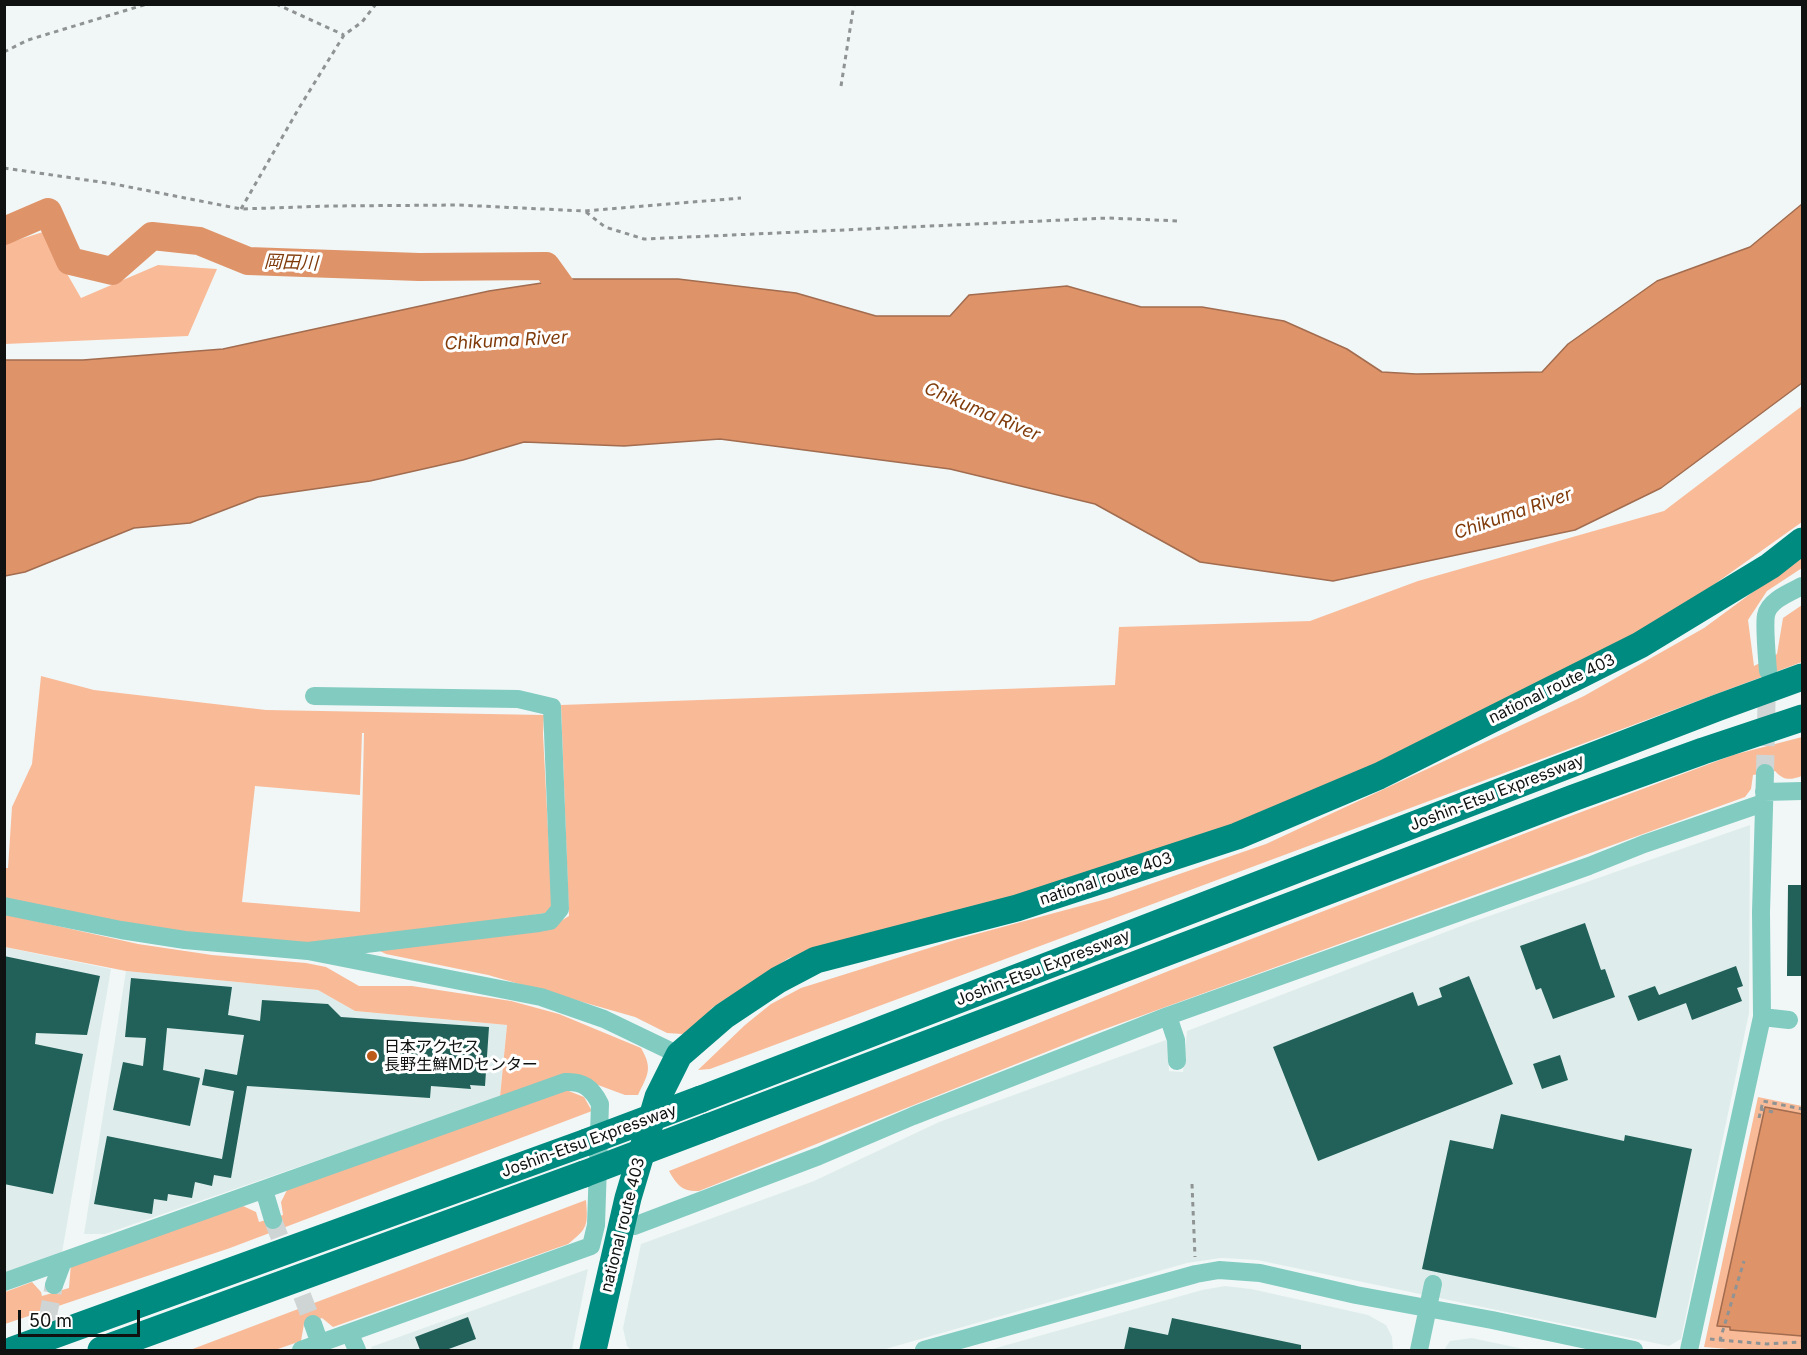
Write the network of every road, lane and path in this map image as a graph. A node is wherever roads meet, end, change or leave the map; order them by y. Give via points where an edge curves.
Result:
1 (147, 4) edge
2 (276, 4) edge
3 (376, 4) edge
4 (854, 4) edge
5 (344, 35) junction
6 (4, 51) edge
7 (841, 86) dead end
8 (4, 168) edge
9 (741, 198) dead end
10 (241, 209) junction
11 (584, 211) junction
12 (1179, 221) dead end
13 (1803, 541) edge
14 (1803, 586) edge
15 (1768, 671) tunnel mouth
16 (1803, 677) edge
17 (314, 696) dead end
18 (1803, 718) edge
19 (1765, 773) tunnel mouth
20 (1803, 791) edge
21 (1764, 798) junction
22 (4, 906) edge
23 (308, 951) junction
24 (1168, 1016) junction
25 (1762, 1017) junction
26 (1790, 1020) dead end
27 (679, 1055) junction
28 (1177, 1061) dead end
29 (1761, 1109) junction
30 (1803, 1109) edge
31 (1773, 1112) dead end
32 (1758, 1120) dead end
33 (1192, 1184) dead end
34 (264, 1190) junction
35 (273, 1220) tunnel mouth
36 (634, 1226) dead end
37 (282, 1253) junction
38 (63, 1261) junction
39 (1744, 1261) dead end
40 (1196, 1274) junction
41 (4, 1282) edge
42 (289, 1283) junction
43 (1433, 1284) dead end
44 (54, 1285) tunnel mouth
45 (1428, 1307) junction
46 (313, 1324) tunnel mouth
47 (1720, 1340) junction
48 (354, 1342) edge
49 (1803, 1342) edge
50 (4, 1344) edge
51 (1708, 1345) dead end
52 (309, 1348) edge
53 (13, 1350) edge
54 (101, 1350) edge
55 (118, 1350) edge
56 (593, 1350) edge
57 (924, 1350) edge
58 (1419, 1350) edge
59 (1634, 1350) edge
60 (1689, 1350) edge

1 - 6 path
2 - 5 path
3 - 5 path via 362,22
4 - 7 path
5 - 10 path
8 - 10 path
9 - 11 path
10 - 11 path via 459,205
11 - 12 path via 605,227 644,239 1108,218
13 - 27 highway, national route 403 via 1770,566 1640,645 1379,776 1226,840 1017,908 816,960 724,1016
14 - 15 street via 1786,594 1766,614
16 - 37 highway, Joshin-Etsu Expressway, bridge via 701,1099
17 - 23 street via 518,699 552,707 560,909 550,921 539,923
18 - 42 highway, Joshin-Etsu Expressway, bridge via 1573,798
19 - 21 street
20 - 21 street
21 - 24 street via 1589,866
21 - 25 street
22 - 23 street via 185,940
23 - 27 street via 541,997 604,1019
24 - 28 street via 1176,1040
24 - 36 street
25 - 26 street
25 - 60 street
27 - 56 highway, national route 403 via 658,1097 638,1160
29 - 30 path via 1762,1101
29 - 31 path
29 - 32 path
33 - 40 path
34 - 35 street
34 - 38 street
34 - 48 street via 565,1082 578,1081 595,1093 600,1115 596,1225 591,1246
37 - 50 highway, Joshin-Etsu Expressway via 137,1297
37 - 53 highway, Joshin-Etsu Expressway
38 - 41 street
38 - 44 street
39 - 47 path
40 - 45 street via 1219,1270 1260,1273
40 - 57 street
42 - 54 highway, Joshin-Etsu Expressway
42 - 55 highway, Joshin-Etsu Expressway
43 - 45 street
45 - 58 street
45 - 59 street
46 - 52 street
47 - 49 path
47 - 51 path via 1710,1339
48 - 52 street

